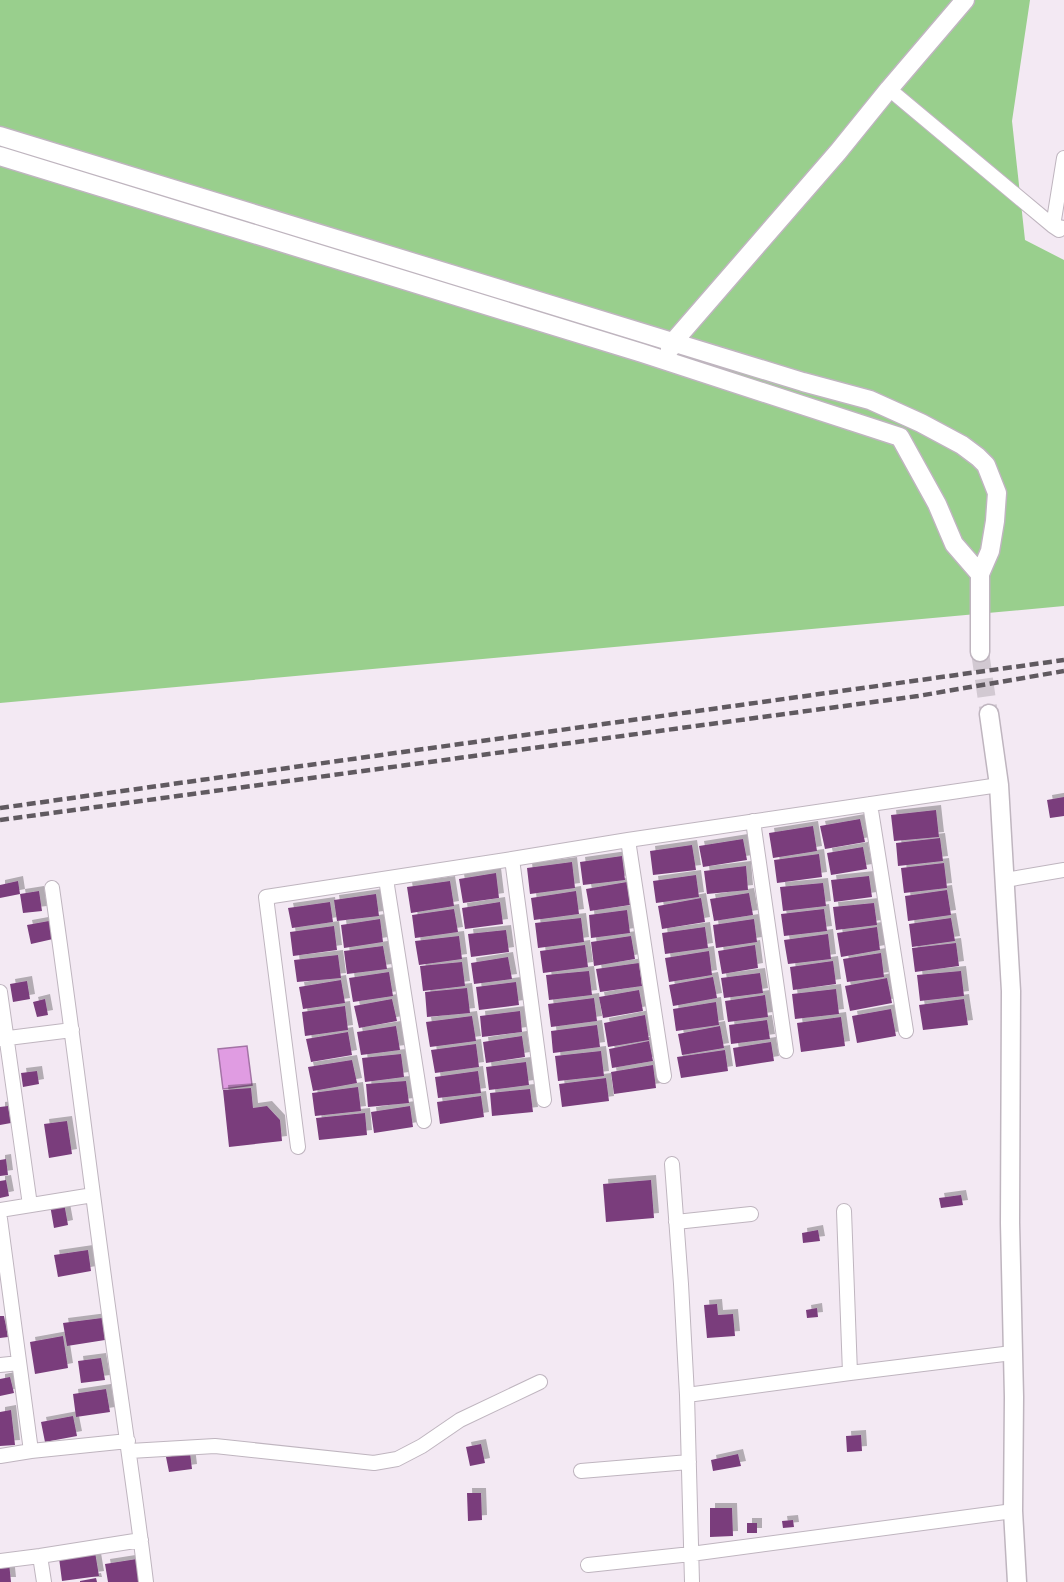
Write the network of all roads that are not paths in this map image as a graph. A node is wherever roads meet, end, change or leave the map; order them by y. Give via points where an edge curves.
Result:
1 (965, 0) edge
2 (889, 89) junction
3 (0, 136) edge
4 (0, 156) edge
5 (1064, 158) edge
6 (1060, 229) edge
7 (674, 341) junction
8 (664, 360) junction
9 (921, 423) junction
10 (900, 436) junction
11 (980, 574) junction
12 (980, 652) tunnel mouth
13 (988, 714) tunnel mouth
14 (999, 785) junction
15 (870, 804) junction
16 (753, 821) junction
17 (627, 840) junction
18 (512, 859) junction
19 (1064, 870) edge
20 (386, 879) junction
21 (1005, 880) junction
22 (52, 888) dead end
23 (0, 992) edge
24 (72, 1030) junction
25 (906, 1030) dead end
26 (4, 1038) edge
27 (786, 1052) dead end
28 (664, 1076) dead end
29 (544, 1100) dead end
30 (424, 1121) dead end
31 (298, 1147) dead end
32 (672, 1164) dead end
33 (93, 1195) junction
34 (30, 1205) junction
35 (0, 1210) edge
36 (844, 1210) dead end
37 (751, 1214) dead end
38 (0, 1219) edge
39 (676, 1222) junction
40 (1012, 1353) junction
41 (19, 1363) junction
42 (0, 1365) edge
43 (850, 1373) junction
44 (540, 1382) dead end
45 (687, 1395) junction
46 (129, 1446) junction
47 (31, 1451) junction
48 (0, 1456) edge
49 (689, 1462) junction
50 (581, 1471) dead end
51 (1013, 1511) junction
52 (141, 1540) junction
53 (691, 1554) junction
54 (40, 1556) junction
55 (0, 1561) edge
56 (588, 1565) dead end
57 (44, 1582) edge
58 (146, 1582) edge
59 (692, 1582) edge
60 (1017, 1582) edge

1 - 2 street
2 - 6 street
2 - 7 street
3 - 7 street
4 - 8 street
5 - 6 street
7 - 8 street
7 - 9 street via 870,400
8 - 10 street
9 - 10 street
9 - 11 street via 978,457 991,476 997,493 995,521 990,551
10 - 11 street via 954,544
11 - 12 street
13 - 14 street
14 - 15 street
14 - 21 street
15 - 16 street
15 - 25 street
16 - 17 street
16 - 27 street
17 - 18 street
17 - 28 street
18 - 20 street
18 - 29 street
19 - 21 street
20 - 30 street
20 - 31 street via 266,897
21 - 40 street via 1011,991
22 - 24 street
23 - 26 street
24 - 26 street
24 - 33 street
26 - 34 street
32 - 39 street
33 - 34 street
33 - 46 street
34 - 35 street
36 - 43 street
37 - 39 street
38 - 41 street
39 - 45 street
40 - 43 street
40 - 51 street
41 - 42 street
41 - 47 street
43 - 45 street
44 - 46 street via 460,1420 397,1459 374,1463 215,1446
45 - 49 street
46 - 47 street
46 - 52 street
47 - 48 street
49 - 50 street
49 - 53 street
51 - 53 street
51 - 60 street
52 - 54 street
52 - 58 street
53 - 56 street
53 - 59 street
54 - 55 street
54 - 57 street

